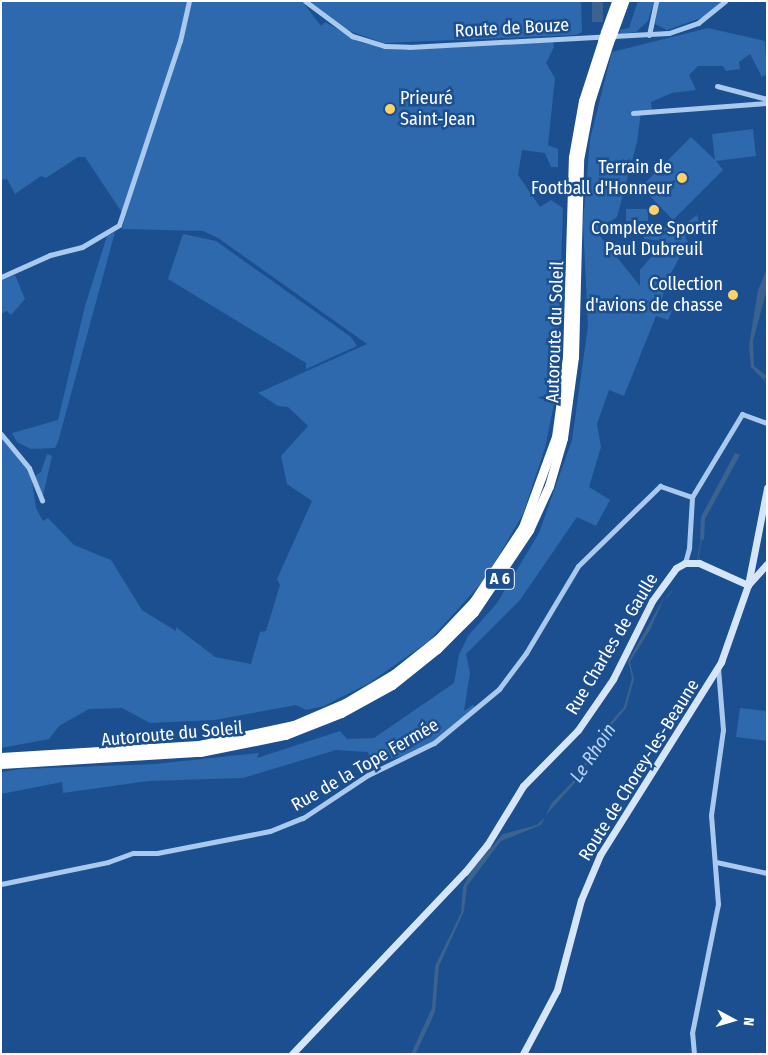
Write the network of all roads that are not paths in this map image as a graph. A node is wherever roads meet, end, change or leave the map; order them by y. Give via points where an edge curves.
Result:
1 (189, 1) edge
2 (305, 1) edge
3 (616, 1) edge
4 (624, 1) edge
5 (656, 1) edge
6 (725, 1) edge
7 (609, 32) junction
8 (649, 35) junction
9 (605, 42) junction
10 (717, 86) dead end
11 (767, 99) edge
12 (767, 103) edge
13 (633, 113) dead end
14 (1, 277) edge
15 (767, 423) edge
16 (1, 434) edge
17 (767, 488) edge
18 (692, 497) junction
19 (42, 500) dead end
20 (684, 563) junction
21 (767, 564) edge
22 (748, 585) junction
23 (718, 668) junction
24 (1, 757) edge
25 (1, 764) edge
26 (716, 862) junction
27 (767, 873) edge
28 (1, 884) edge
29 (292, 1054) edge
30 (523, 1054) edge
31 (694, 1054) edge

1 - 14 street via 121,220 115,230
2 - 8 street, Route de Bouze via 352,36 396,47
3 - 7 highway, Autoroute du Soleil / A 6
4 - 7 highway, Autoroute du Soleil / A 6
5 - 8 street
6 - 8 street, Route de Bouze via 693,26
7 - 9 highway, Autoroute du Soleil / A 6, bridge
9 - 24 highway, Autoroute du Soleil / A 6 via 580,116 571,168 567,357 556,437 526,520 503,562 474,601 438,639 394,674 345,703 294,725 199,745
9 - 25 highway, Autoroute du Soleil / A 6 via 579,160 574,357 563,438 535,519 509,566 480,605 437,649 395,682 341,713 285,735 200,752
10 - 11 street
12 - 13 street
15 - 18 street via 746,415
16 - 19 street via 29,468
17 - 22 street
18 - 20 street via 689,548
18 - 28 street, Rue de la Tope Fermée via 660,486 578,566 526,653 499,689 434,743 368,775 303,818 270,831 157,853 133,853 108,862
20 - 22 street via 699,564
20 - 29 street, Rue Charles de Gaulle via 652,601 603,696 574,735 522,786 493,836 442,898
21 - 22 street
22 - 23 street, Route de Chorey-les-Beaune
23 - 26 street via 723,730 711,804
23 - 30 street, Route de Chorey-les-Beaune via 600,855 581,900 557,990
26 - 27 street
26 - 31 street via 718,904 692,1033

